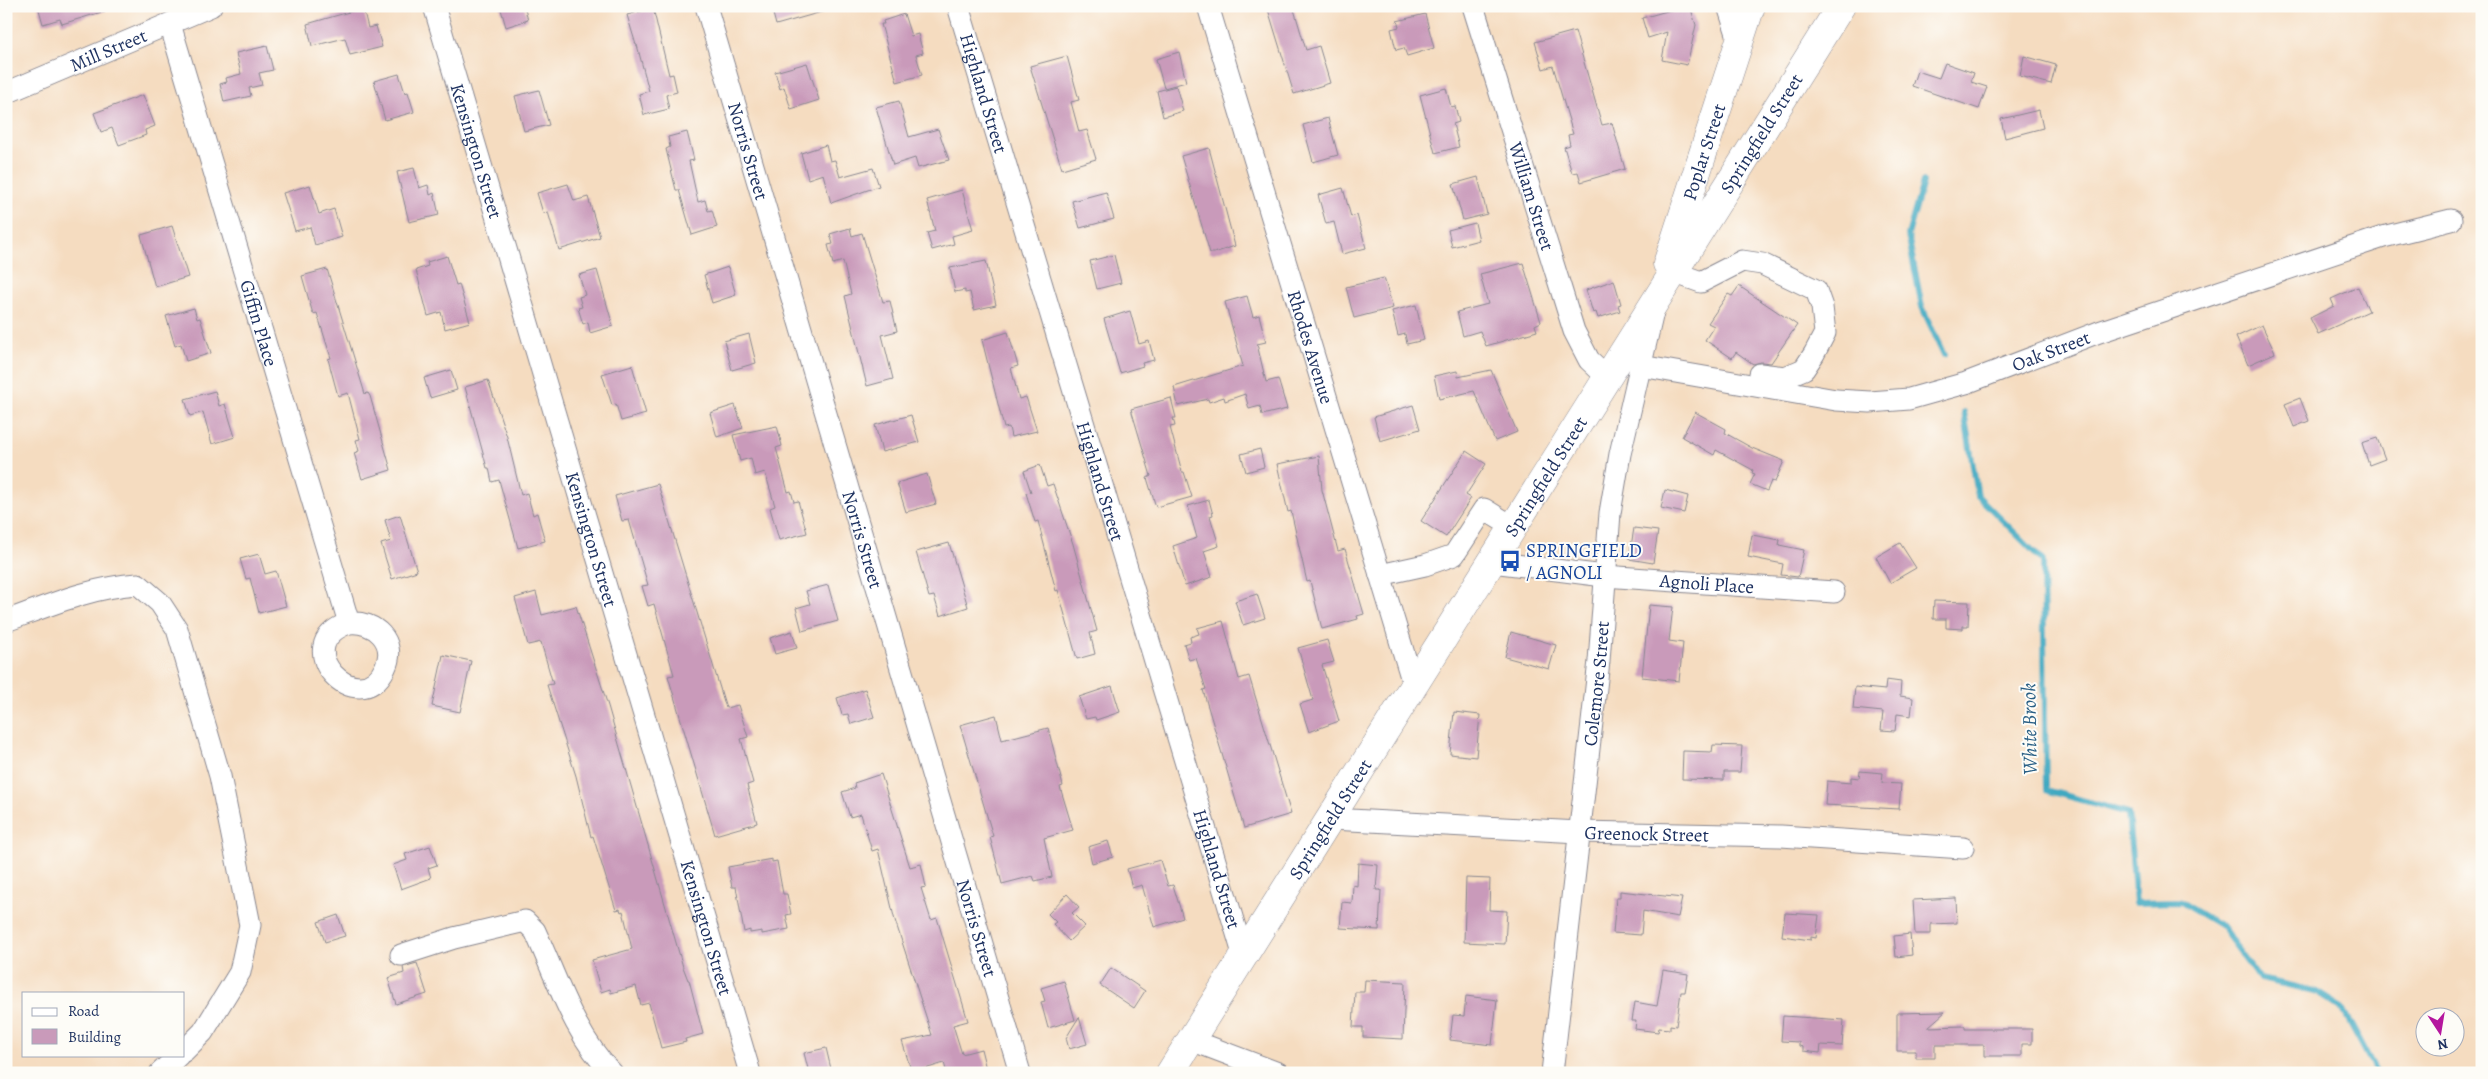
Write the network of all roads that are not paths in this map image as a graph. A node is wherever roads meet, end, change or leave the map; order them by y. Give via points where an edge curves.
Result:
1 (212, 6) edge
2 (434, 6) edge
3 (706, 6) edge
4 (958, 6) edge
5 (1208, 6) edge
6 (1473, 6) edge
7 (1728, 6) edge
8 (1751, 6) edge
9 (1841, 6) edge
10 (170, 24) junction
11 (1739, 40) junction
12 (6, 93) edge
13 (2451, 220) dead end
14 (1673, 272) junction
15 (1656, 298) junction
16 (1642, 360) junction
17 (1607, 377) junction
18 (1513, 527) junction
19 (1492, 562) junction
20 (1380, 575) junction
21 (1604, 576) junction
22 (1834, 592) dead end
23 (6, 621) edge
24 (349, 623) dead end
25 (1414, 688) junction
26 (1331, 819) junction
27 (1579, 832) junction
28 (1962, 848) dead end
29 (400, 955) dead end
30 (1244, 957) junction
31 (1191, 1040) junction
32 (185, 1050) edge
33 (179, 1056) edge
34 (160, 1073) edge
35 (612, 1073) edge
36 (750, 1073) edge
37 (1020, 1073) edge
38 (1170, 1073) edge
39 (1278, 1073) edge
40 (1552, 1073) edge

1 - 10 street, Mill Street
2 - 36 street, Kensington Street
3 - 37 street, Norris Street
4 - 30 street, Highland Street
5 - 20 street, Rhodes Avenue
6 - 17 street, William Street via 1574,331 1589,360
7 - 11 street
8 - 11 main road, Poplar Street
9 - 14 main road, Springfield Street
10 - 12 street, Mill Street
10 - 24 street, Giffin Place
11 - 15 main road, Poplar Street
13 - 16 street, Oak Street via 2383,237 2099,332 1966,383 1909,399 1836,400
14 - 15 main road, Springfield Street
14 - 16 street via 1701,282 1742,261 1762,264 1816,290 1825,333 1804,369 1785,377
15 - 16 street, Colemore Street
15 - 17 main road, Springfield Street
16 - 21 street, Colemore Street via 1614,482
17 - 18 main road, Springfield Street
18 - 19 main road, Springfield Street
18 - 20 street via 1484,509 1454,555
19 - 21 street, Agnoli Place
19 - 25 main road, Springfield Street
20 - 25 street, Rhodes Avenue
21 - 22 street, Agnoli Place
21 - 27 street, Colemore Street via 1599,660
23 - 32 street via 80,593 138,584 160,603 177,629 220,776 250,925 240,972 203,1032
25 - 26 main road, Springfield Street
26 - 27 street, Greenock Street
26 - 30 main road, Springfield Street
27 - 28 street, Greenock Street via 1781,836
27 - 40 street, Colemore Street
29 - 35 street via 525,921 536,931 576,1024
30 - 31 main road, Springfield Street
31 - 38 main road, Springfield Street
31 - 39 street
33 - 34 street

